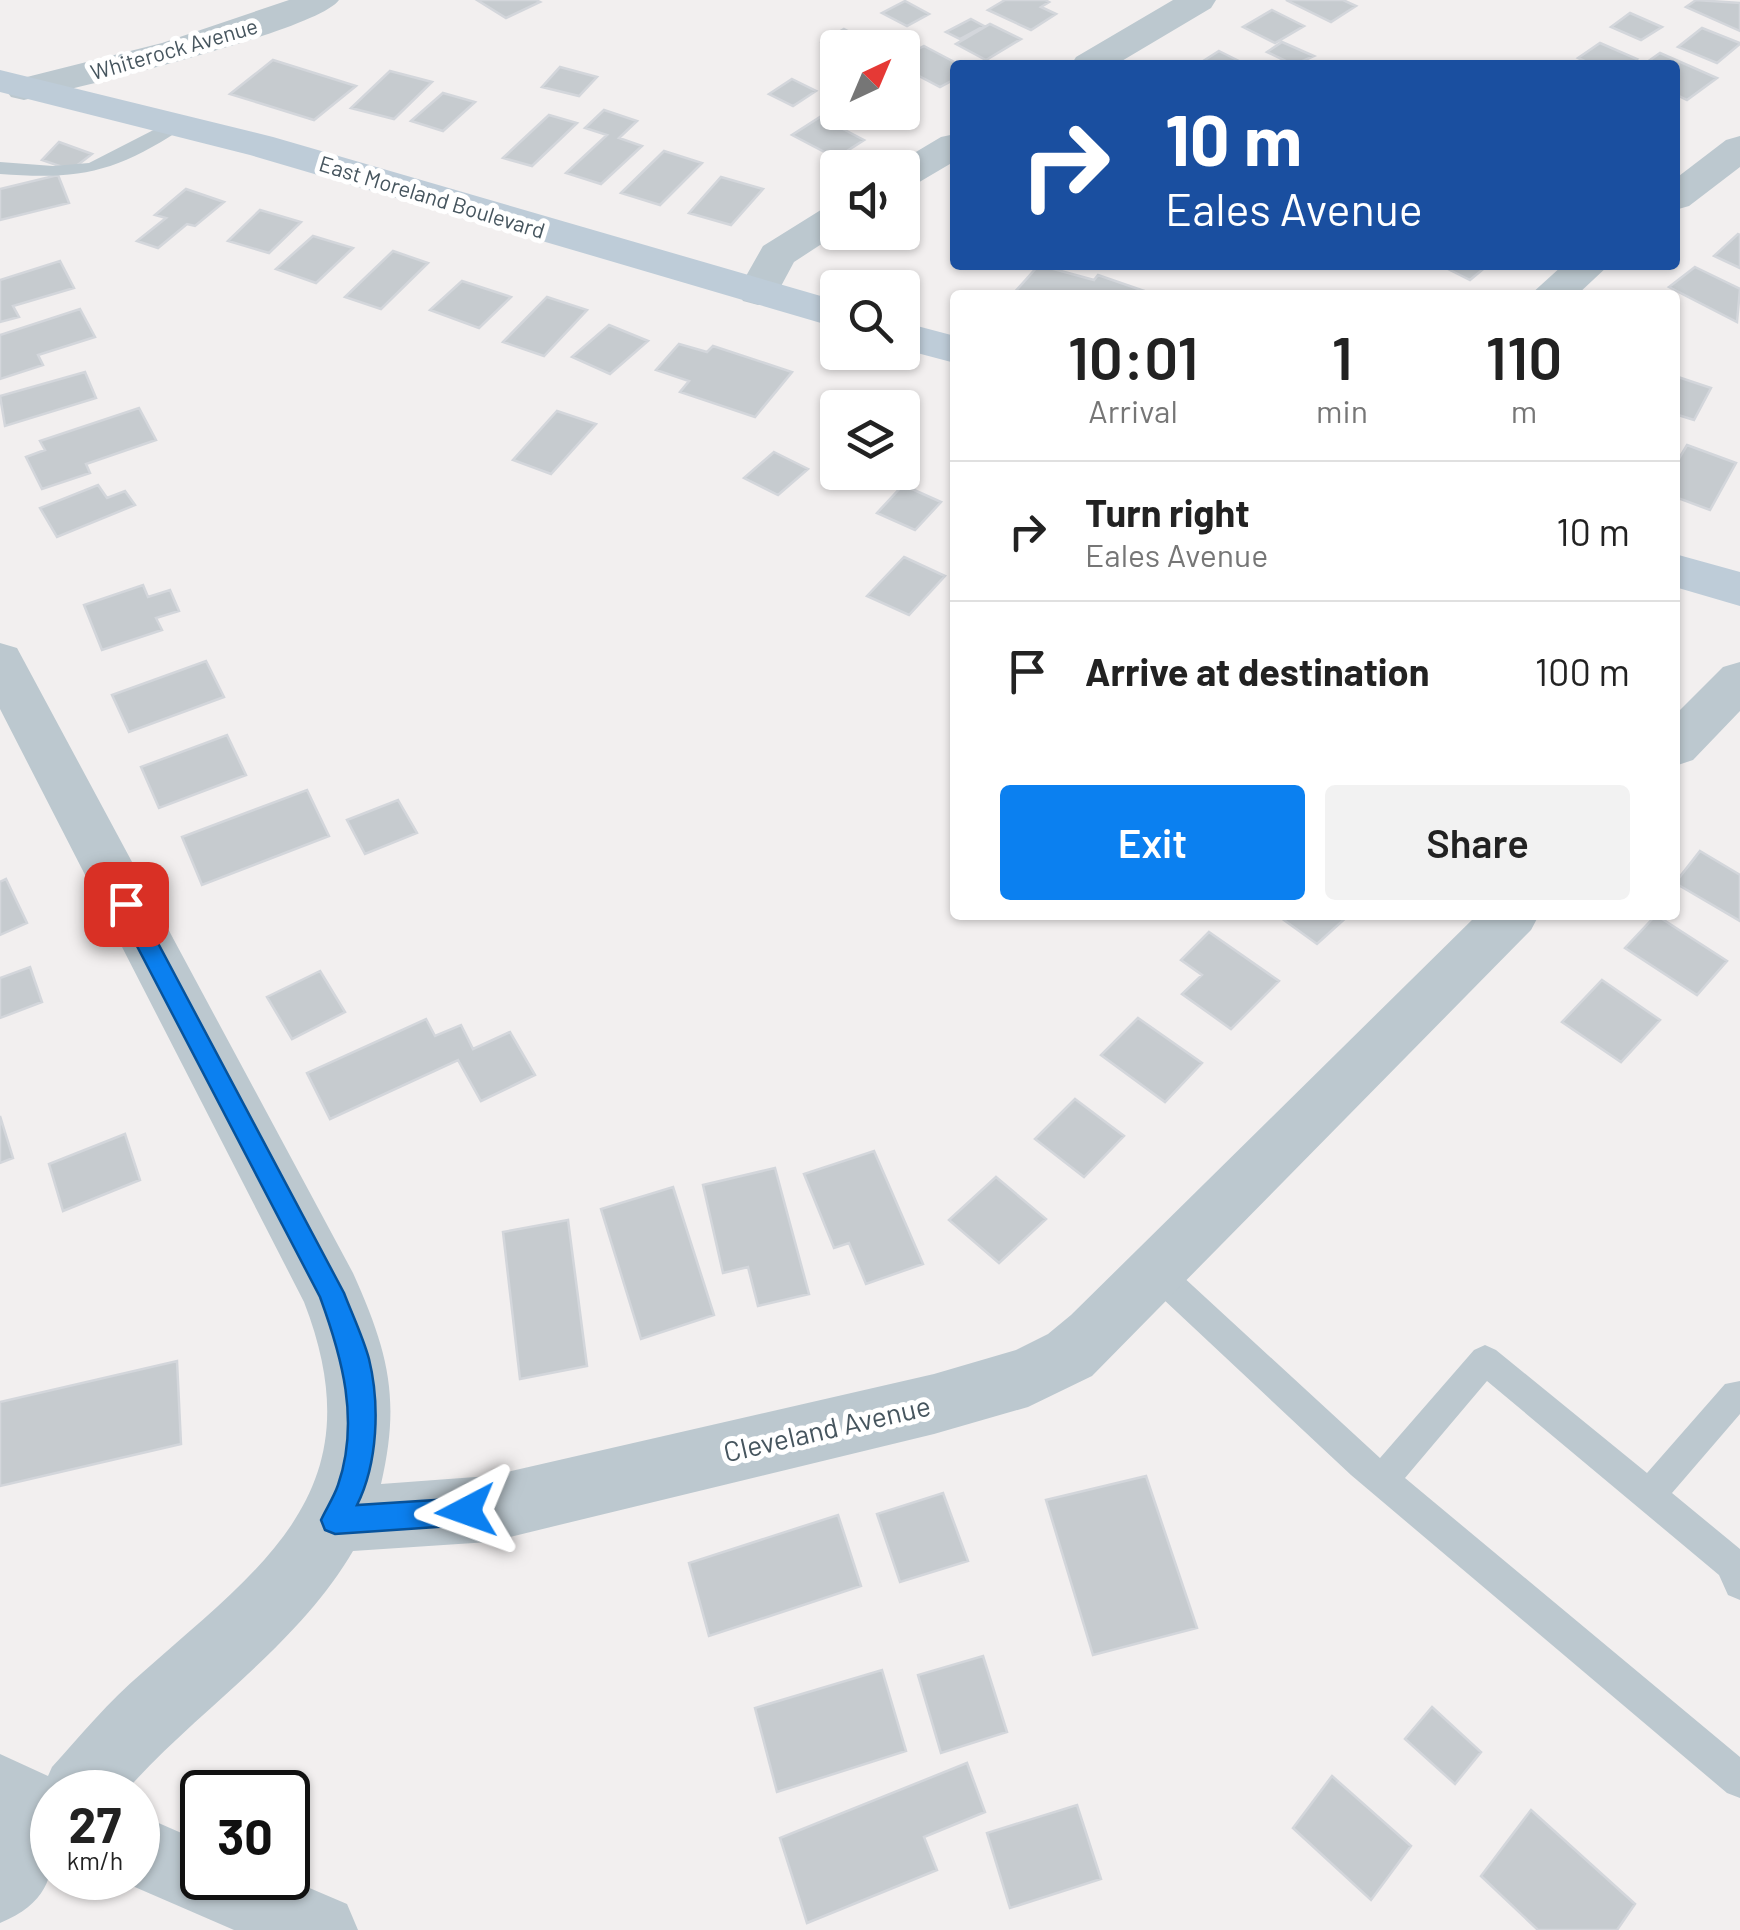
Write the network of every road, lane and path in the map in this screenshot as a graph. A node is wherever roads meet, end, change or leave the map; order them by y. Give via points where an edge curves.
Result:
1 (321, 0) edge
2 (1198, 0) edge
3 (1097, 60) edge
4 (6, 83) edge
5 (172, 126) junction
6 (950, 148) edge
7 (1740, 148) edge
8 (920, 165) edge
9 (0, 168) edge
10 (1680, 194) edge
11 (820, 227) edge
12 (1582, 270) edge
13 (1557, 290) edge
14 (758, 292) junction
15 (820, 311) edge
16 (920, 340) edge
17 (950, 349) edge
18 (1680, 572) edge
19 (1740, 590) edge
20 (0, 662) edge
21 (1740, 680) edge
22 (1680, 742) edge
23 (1507, 920) edge
24 (1158, 1272) junction
25 (1740, 1398) edge
26 (1382, 1480) junction
27 (1649, 1495) junction
28 (335, 1520) junction
29 (1740, 1584) edge
30 (98, 1770) edge
31 (1740, 1780) edge
32 (0, 1790) edge
33 (30, 1806) edge
34 (30, 1847) edge
35 (160, 1860) edge
36 (0, 1886) edge
37 (321, 1930) edge

1 - 4 street, Whiterock Avenue via 152,60
2 - 3 street
4 - 5 main road, East Moreland Boulevard
5 - 9 lane via 85,173
5 - 14 main road, East Moreland Boulevard via 259,144
6 - 8 street
7 - 10 street
11 - 14 street via 777,254
12 - 13 street
14 - 15 main road, East Moreland Boulevard
16 - 17 main road
18 - 19 main road
20 - 28 street via 331,1293 356,1360 362,1430 351,1488
21 - 22 street
23 - 24 street, Cleveland Avenue
24 - 26 lane
24 - 28 street, Cleveland Avenue via 1082,1346 1028,1377 489,1510
25 - 27 lane
26 - 27 lane via 1485,1360
26 - 31 lane
27 - 29 lane via 1731,1563
28 - 30 street via 254,1620
32 - 33 street
34 - 36 street
35 - 37 street

